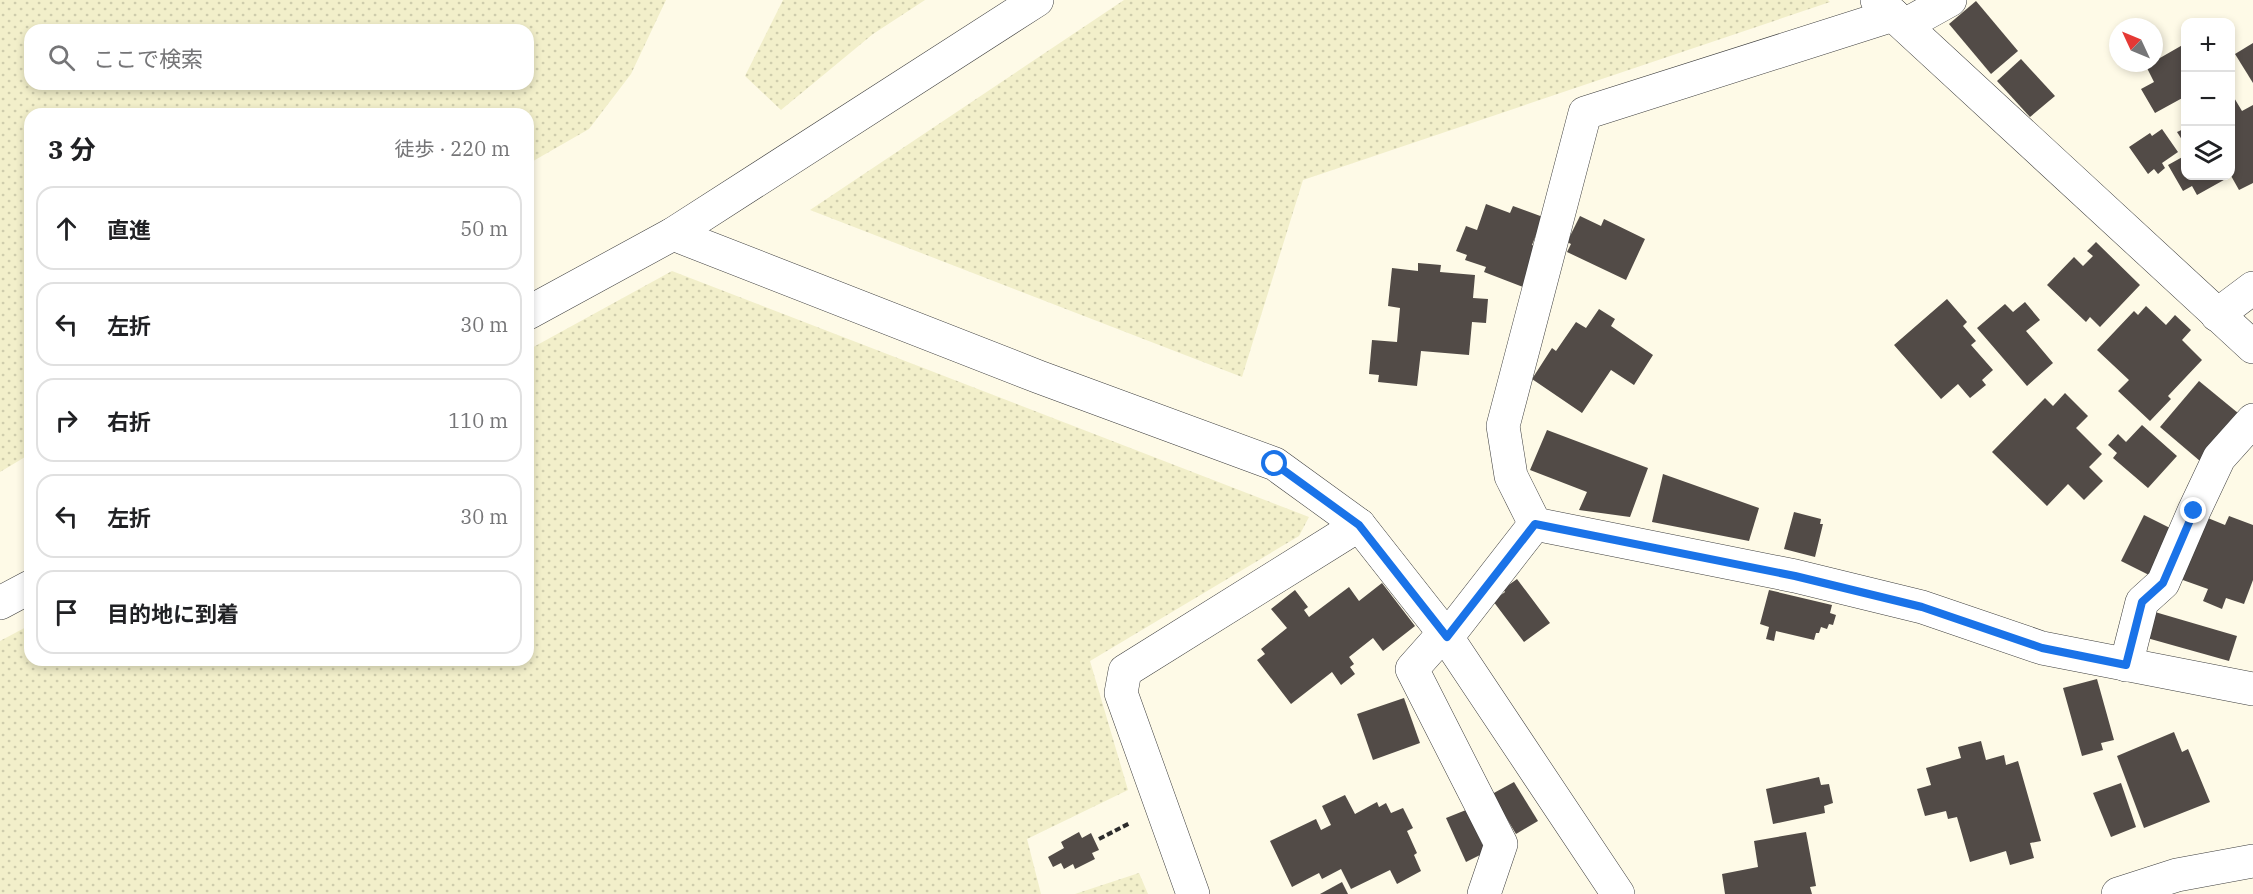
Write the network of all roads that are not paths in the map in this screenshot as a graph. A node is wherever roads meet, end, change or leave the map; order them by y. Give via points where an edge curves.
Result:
1 (1037, 0) edge
2 (1950, 0) edge
3 (1892, 13) edge
4 (673, 234) junction
5 (2253, 288) edge
6 (534, 310) edge
7 (2217, 315) junction
8 (2253, 347) edge
9 (2253, 420) edge
10 (1535, 524) junction
11 (1359, 525) junction
12 (24, 590) edge
13 (0, 603) edge
14 (1446, 635) junction
15 (2126, 665) junction
16 (2253, 689) edge
17 (2253, 861) edge
18 (1193, 894) edge
19 (1484, 894) edge
20 (1618, 894) edge
21 (2118, 894) edge

1 - 4 street
2 - 3 street
3 - 7 street
3 - 10 street via 1585,113 1503,426 1511,476
4 - 6 street
4 - 11 street via 1275,464
5 - 7 street
7 - 8 street
9 - 15 street via 2219,458 2163,583 2142,602
10 - 14 street
10 - 15 street via 1795,576 1922,607 2042,648
11 - 14 street
11 - 18 street via 1125,671 1121,693
12 - 13 street
14 - 19 street via 1412,669 1501,844
14 - 20 street
15 - 16 street
17 - 21 street via 2177,875

